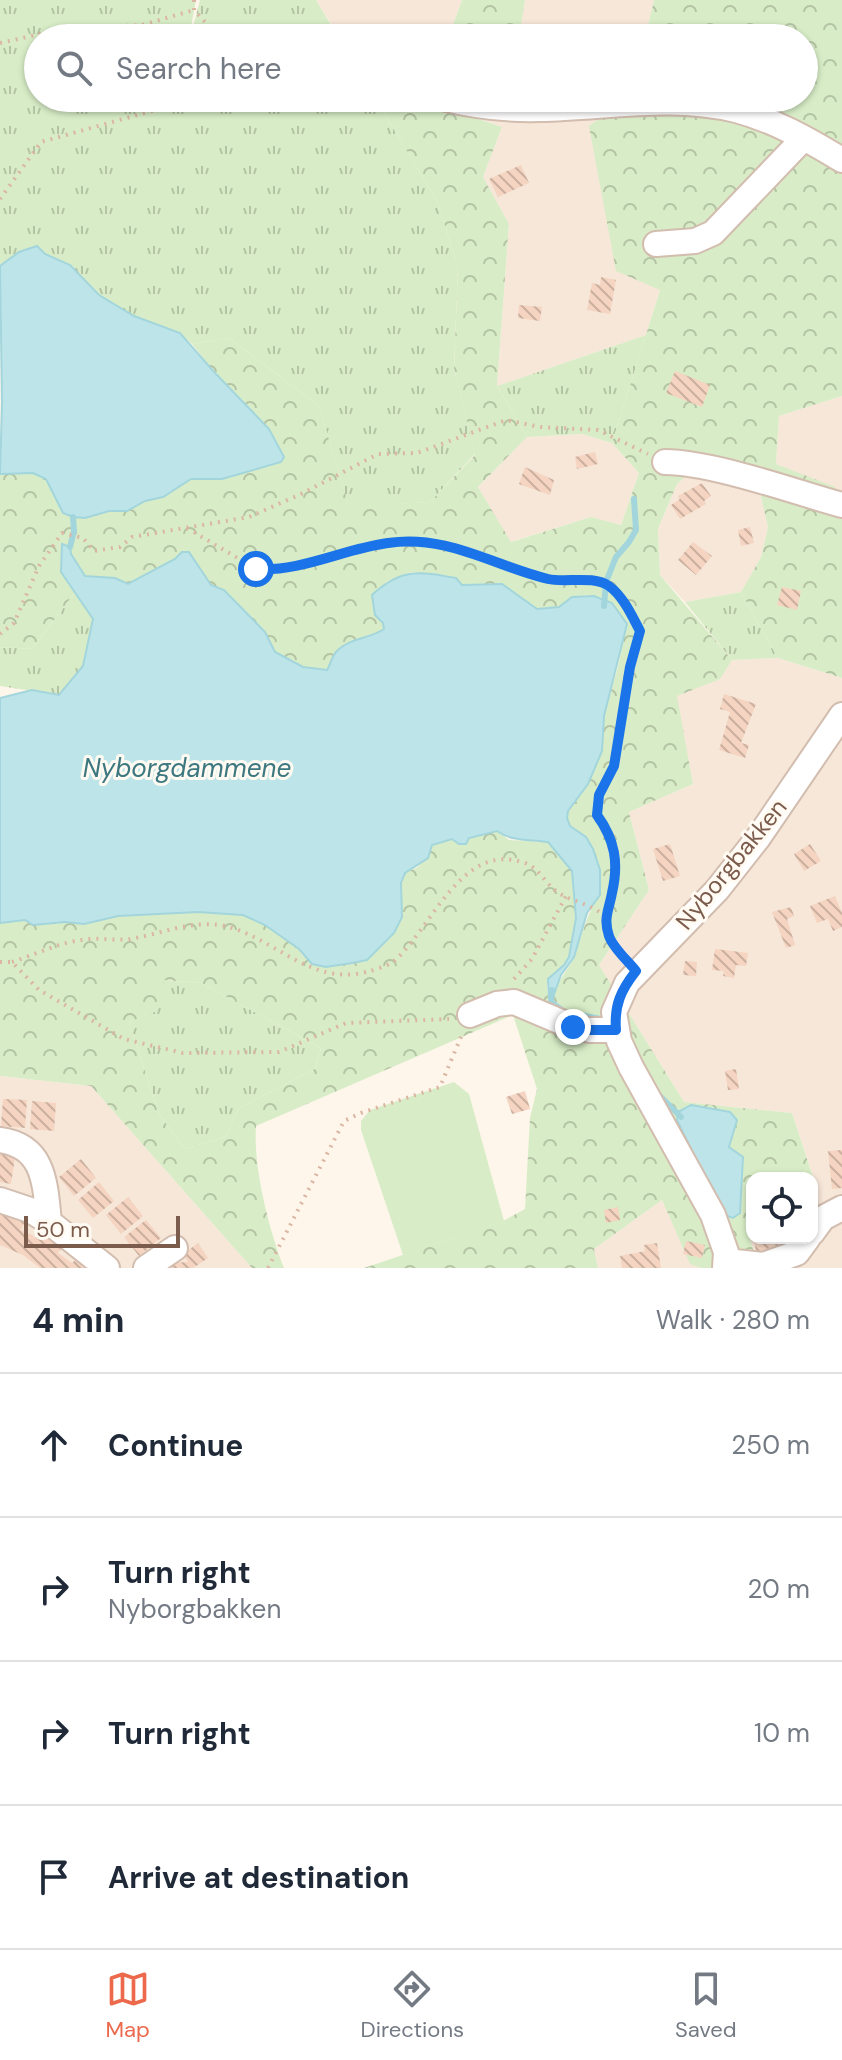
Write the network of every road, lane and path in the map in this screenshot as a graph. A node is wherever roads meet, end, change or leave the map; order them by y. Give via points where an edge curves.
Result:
1 (194, 0) edge
2 (194, 10) junction
3 (145, 24) edge
4 (207, 24) edge
5 (24, 38) edge
6 (0, 43) edge
7 (148, 112) edge
8 (741, 112) edge
9 (803, 139) junction
10 (842, 160) edge
11 (0, 199) edge
12 (656, 244) dead end
13 (665, 462) joint
14 (842, 505) edge
15 (187, 528) junction
16 (0, 634) edge
17 (842, 715) edge
18 (569, 896) junction
19 (604, 916) junction
20 (0, 962) edge
21 (12, 962) junction
22 (636, 971) junction
23 (497, 1004) junction
24 (470, 1015) junction
25 (616, 1030) junction
26 (0, 1140) edge
27 (0, 1200) edge
28 (842, 1208) edge
29 (49, 1222) junction
30 (818, 1225) edge
31 (804, 1244) edge
32 (175, 1248) dead end
33 (726, 1264) edge
34 (107, 1268) edge
35 (146, 1268) edge
36 (268, 1268) edge

1 - 2 path
2 - 3 path
2 - 4 path
5 - 6 path
7 - 11 path via 41,142
8 - 9 street
9 - 10 street
9 - 12 street via 713,233 695,241
13 - 14 street
13 - 15 path via 598,430 506,420 417,453 378,454 249,517
15 - 16 path via 132,537 120,547 94,551 83,538 62,533 39,566 14,623
15 - 19 path via 256,569 278,570 389,542 468,550 550,580 610,587 640,631 614,766 599,795 597,815 616,852
17 - 22 street, Nyborgbakken via 717,890
18 - 19 path
18 - 21 path via 525,863 493,860 465,874 391,963 364,973 333,974 296,962 263,941 224,926 183,926 129,939 81,939
18 - 23 path via 532,959 502,990
19 - 22 path via 610,939
20 - 21 path
21 - 24 path via 39,990 124,1039 183,1053 279,1052 346,1023
22 - 25 street, Nyborgbakken via 617,1001
23 - 24 street
23 - 25 street via 522,1004 573,1027
24 - 36 path via 440,1087 344,1121
25 - 33 street via 713,1215
26 - 29 street via 19,1144 37,1162
27 - 29 street
28 - 30 street
29 - 34 street
31 - 33 street via 797,1253 763,1265
32 - 35 street

